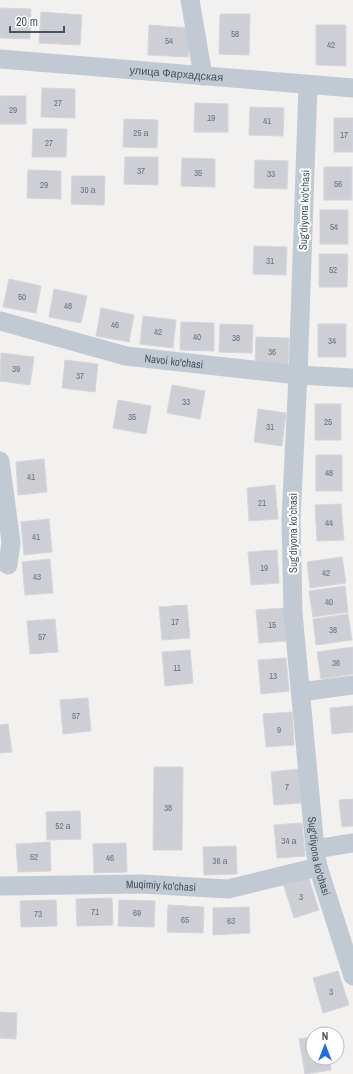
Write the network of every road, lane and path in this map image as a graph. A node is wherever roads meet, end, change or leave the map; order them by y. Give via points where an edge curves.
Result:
1 (190, 0) edge
2 (0, 60) edge
3 (203, 76) junction
4 (308, 85) junction
5 (353, 88) edge
6 (0, 321) edge
7 (298, 375) junction
8 (353, 378) edge
9 (0, 461) edge
10 (8, 565) dead end
11 (353, 685) edge
12 (300, 692) junction
13 (353, 843) edge
14 (317, 858) junction
15 (0, 886) edge
16 (353, 976) edge

1 - 3 street
2 - 3 street, улица Фархадская
3 - 4 street, улица Фархадская
4 - 5 street, улица Фархадская
4 - 7 street, Sug'diyona ko'chasi
6 - 7 street, Navoi ko'chasi via 126,356
7 - 8 street, Navoi ko'chasi
7 - 12 street, Sug'diyona ko'chasi via 291,519
9 - 10 street via 11,542
11 - 12 street
12 - 14 street, Sug'diyona ko'chasi
13 - 14 street, Muqimiy ko'chasi
14 - 15 street, Muqimiy ko'chasi via 228,889 141,884
14 - 16 street, Sug'diyona ko'chasi

